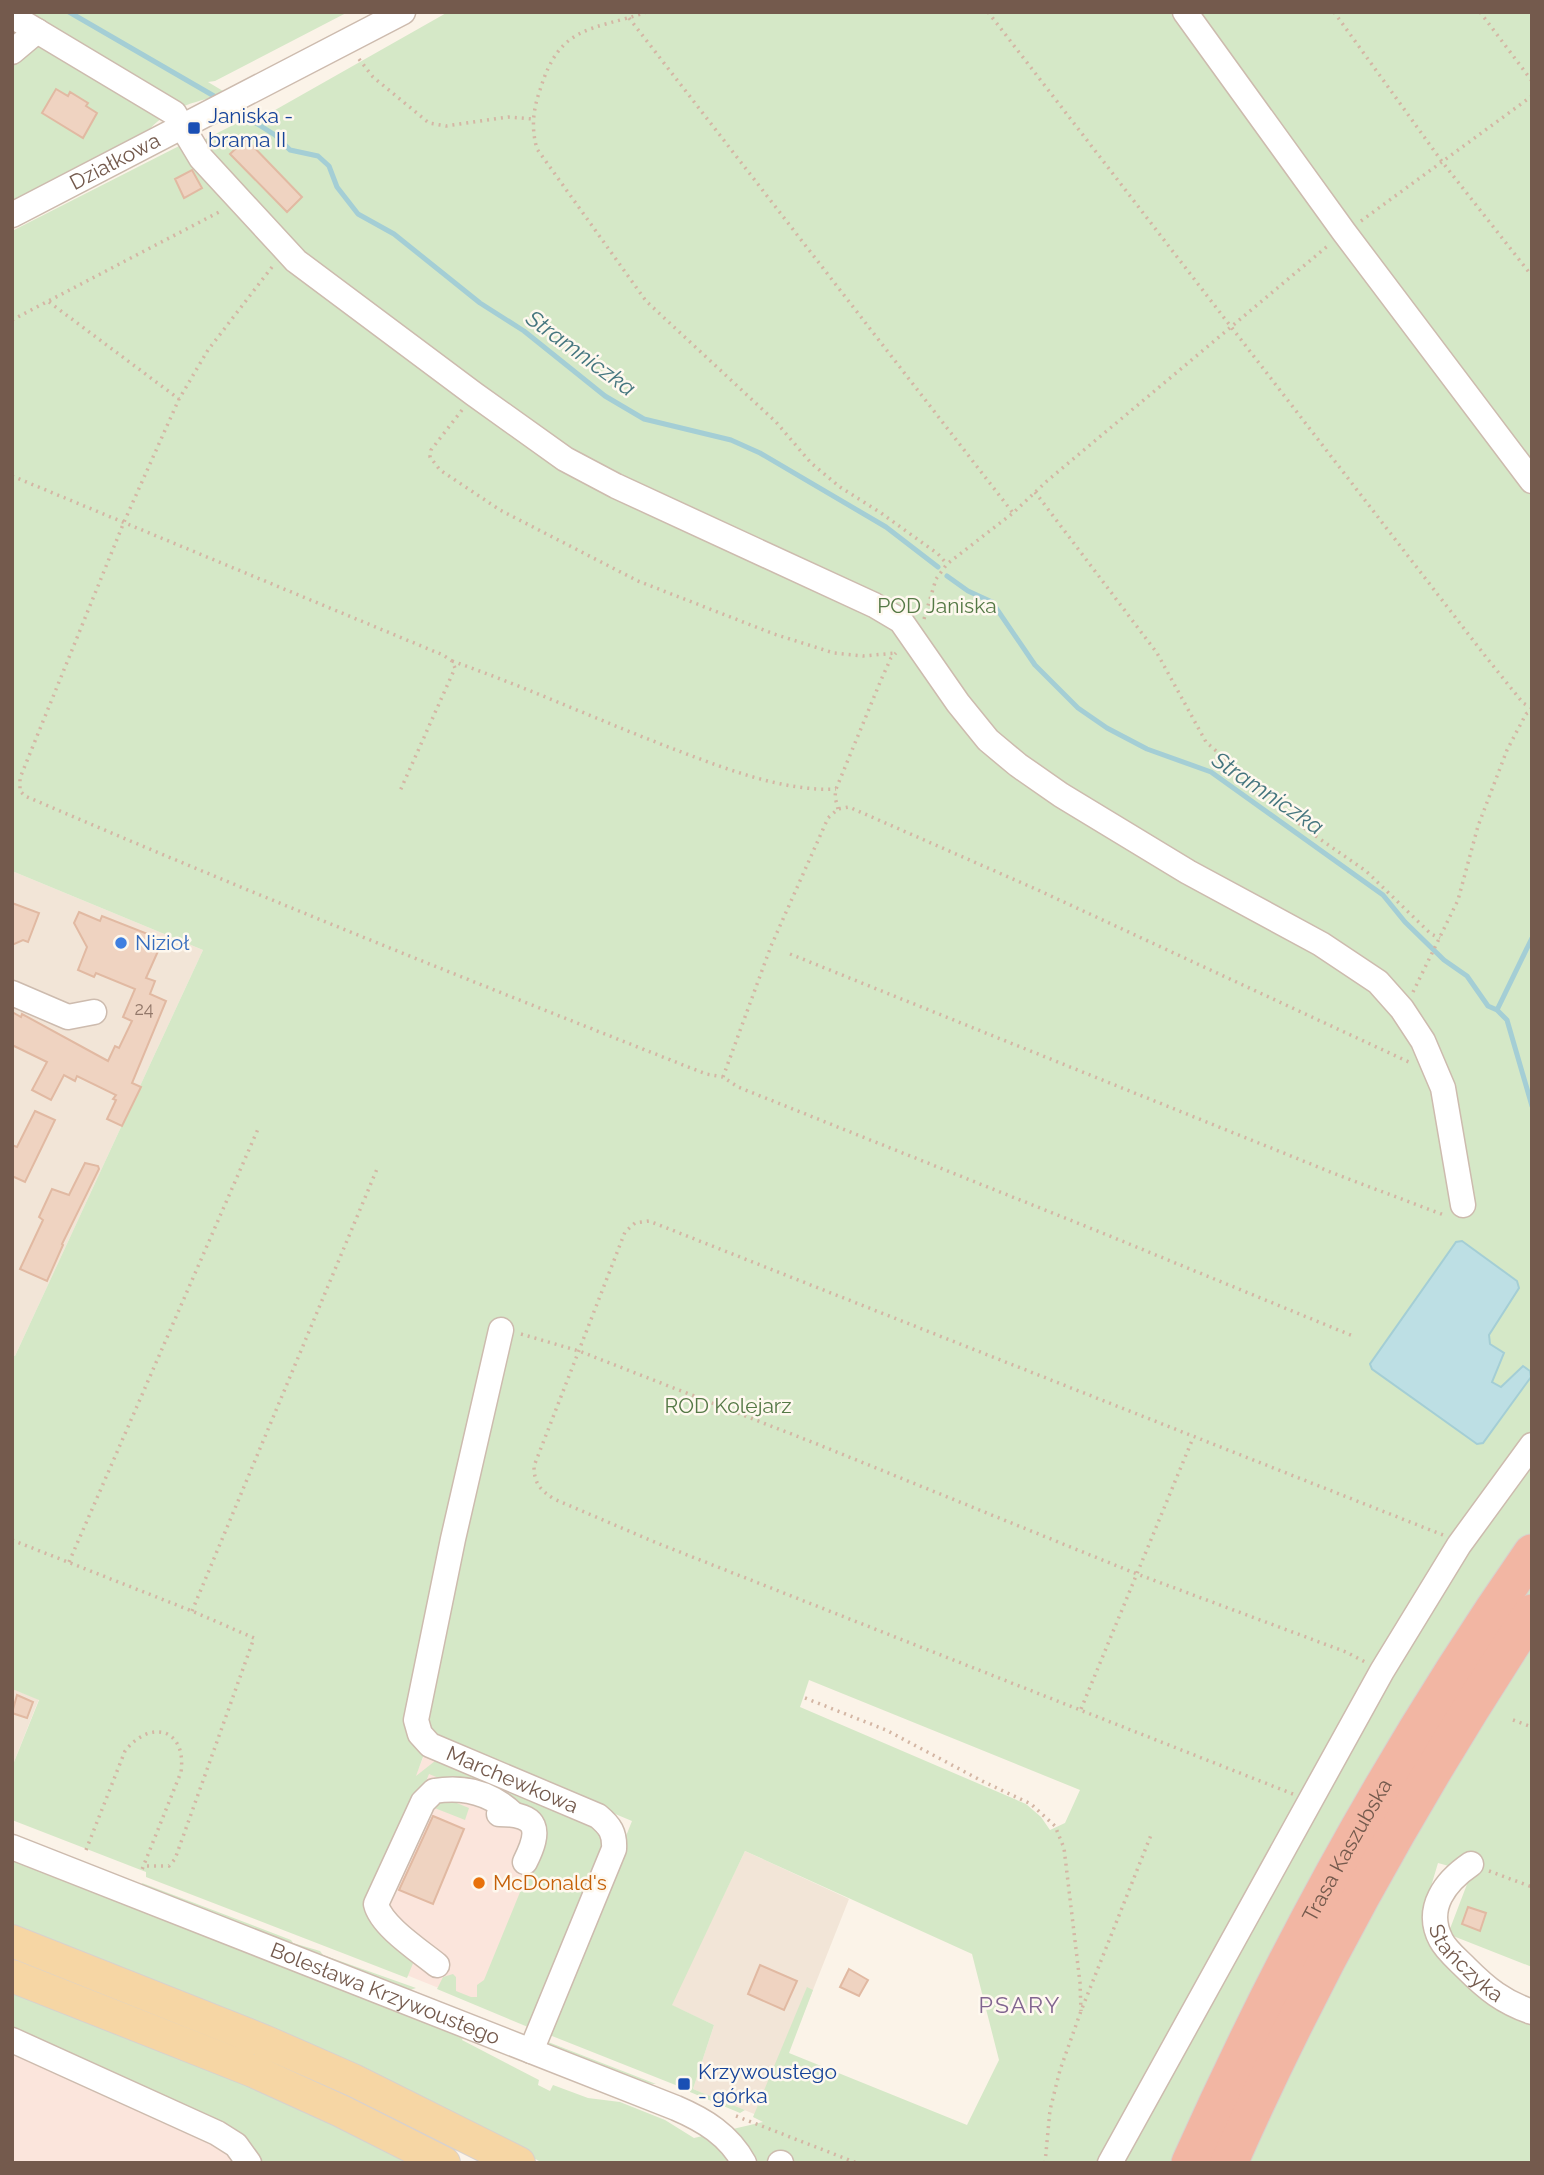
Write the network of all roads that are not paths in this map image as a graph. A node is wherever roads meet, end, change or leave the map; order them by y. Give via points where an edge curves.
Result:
1 (403, 12) edge
2 (1185, 12) edge
3 (12, 16) edge
4 (37, 31) junction
5 (12, 52) edge
6 (183, 128) junction
7 (12, 215) edge
8 (1532, 481) edge
9 (12, 993) edge
10 (94, 1012) dead end
11 (1463, 1205) road end
12 (501, 1330) road end
13 (1532, 1445) edge
14 (1532, 1553) edge
15 (1532, 1612) edge
16 (12, 1847) edge
17 (526, 1862) dead end
18 (1471, 1864) road end
19 (12, 1941) edge
20 (438, 1965) dead end
21 (12, 1976) edge
22 (1532, 2012) edge
23 (12, 2040) edge
24 (531, 2051) junction
25 (249, 2163) edge
26 (444, 2163) edge
27 (519, 2163) edge
28 (744, 2163) edge
29 (1110, 2163) edge
30 (1190, 2163) edge
31 (1229, 2163) edge

1 - 6 street, Działkowa
2 - 8 street
3 - 4 street
4 - 5 street
4 - 6 street via 166,107
6 - 7 street, Działkowa
6 - 11 street via 201,158 285,251 474,394 565,459 901,621 958,703 1018,765 1188,872 1321,944 1378,982 1423,1041 1443,1088
9 - 10 street via 68,1017
12 - 24 street, Marchewkowa via 415,1720 430,1745 598,1816 614,1837 614,1849
13 - 29 street via 1460,1545 1382,1671
14 - 30 highway, Trasa Kaszubska via 1366,1817 1267,2002
15 - 31 highway, Trasa Kaszubska via 1377,1865 1293,2026
16 - 24 street, Bolesława Krzywoustego
17 - 20 street via 535,1830 531,1822 499,1801 471,1790 434,1791 423,1802 376,1904 392,1927
18 - 22 street, Stańczyka via 1445,1887 1436,1902 1434,1917 1440,1939 1492,1993
19 - 27 main road via 264,2041
21 - 26 main road via 253,2071
23 - 25 street via 227,2138
24 - 28 street, Bolesława Krzywoustego via 693,2116 723,2136

